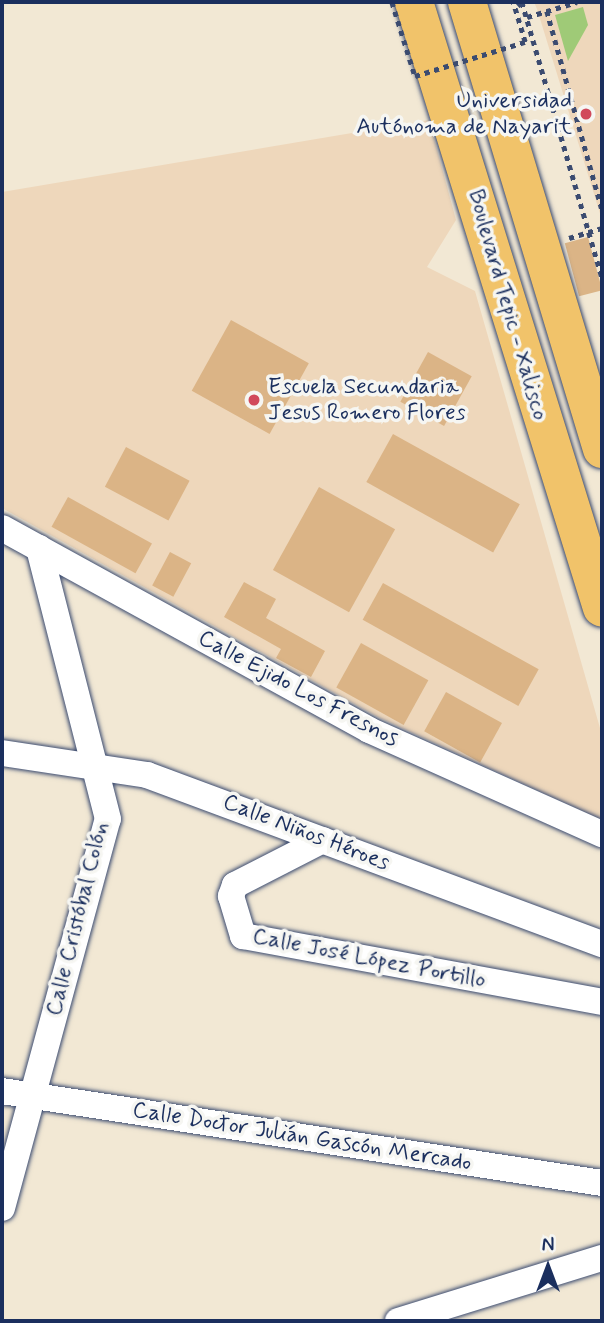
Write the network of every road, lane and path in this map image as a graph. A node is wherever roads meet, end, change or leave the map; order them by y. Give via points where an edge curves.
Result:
1 (392, 2) edge
2 (414, 2) edge
3 (467, 2) edge
4 (513, 2) edge
5 (520, 2) edge
6 (577, 2) edge
7 (547, 11) junction
8 (527, 18) junction
9 (602, 209) edge
10 (602, 276) edge
11 (602, 449) edge
12 (2, 528) edge
13 (39, 548) junction
14 (602, 608) edge
15 (2, 752) edge
16 (97, 767) junction
17 (602, 834) edge
18 (323, 840) junction
19 (602, 944) edge
20 (602, 1002) edge
21 (2, 1091) edge
22 (32, 1094) junction
23 (602, 1184) edge
24 (2, 1208) edge
25 (602, 1258) edge
26 (398, 1321) edge

1 - 4 path, bridge via 415,76 526,42
2 - 14 main road, Boulevard Tepic - Xalisco
3 - 11 main road, Boulevard Tepic - Xalisco
5 - 8 path, bridge
6 - 7 path
7 - 8 path
7 - 9 path
8 - 10 path
12 - 13 street, Calle Ejido Los Fresnos
13 - 16 street, Calle Cristóbal Colón
13 - 17 street, Calle Ejido Los Fresnos via 369,730
15 - 16 street, Calle Niños Héroes
16 - 18 street, Calle Niños Héroes via 147,775
16 - 22 street, Calle Cristóbal Colón via 108,819
18 - 19 street, Calle Niños Héroes
18 - 20 street, Calle José López Portillo via 235,885 231,896 243,936
21 - 22 street, Calle Doctor Julián Gascón Mercado
22 - 23 street, Calle Doctor Julián Gascón Mercado
22 - 24 street, Calle Cristóbal Colón
25 - 26 street

